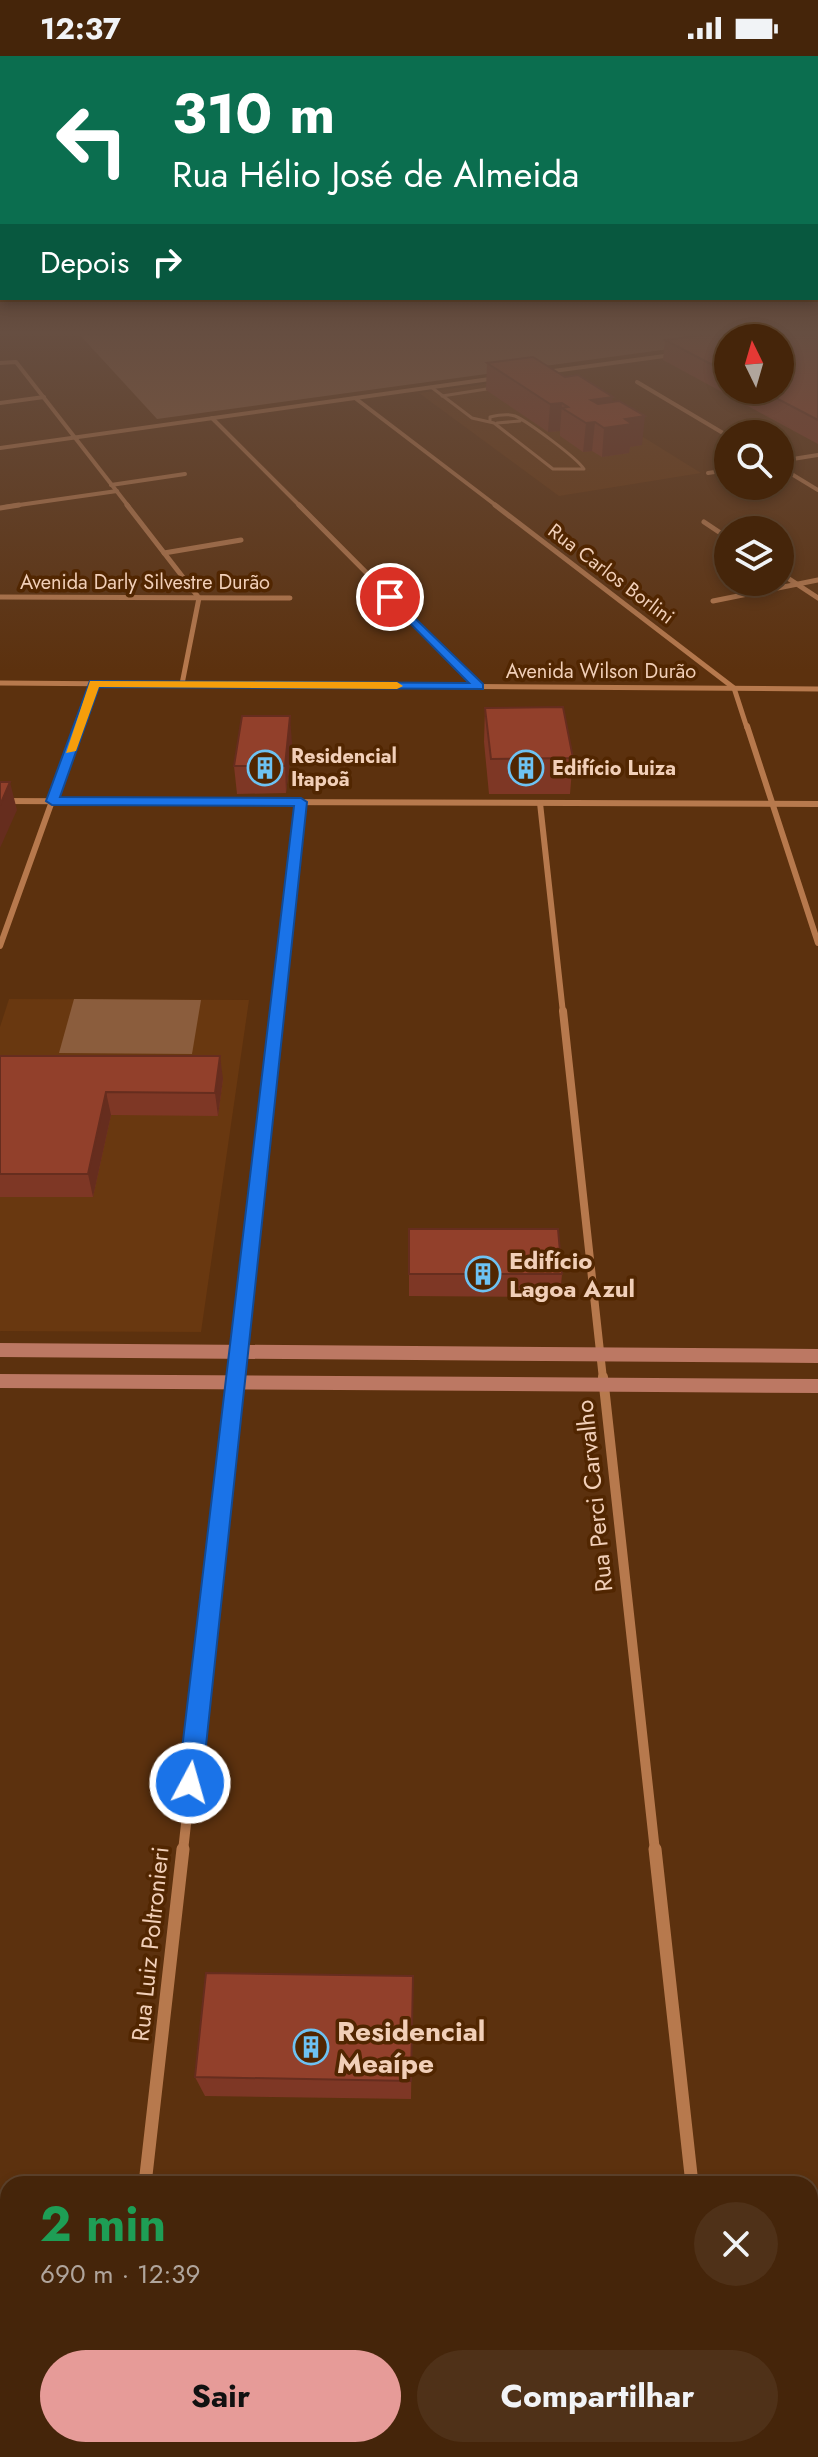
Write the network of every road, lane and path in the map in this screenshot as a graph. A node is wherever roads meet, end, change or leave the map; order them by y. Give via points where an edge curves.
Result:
1 (82, 447) edge
2 (241, 447) edge
3 (419, 447) edge
4 (525, 447) edge
5 (559, 447) edge
6 (818, 455) edge
7 (794, 459) edge
8 (714, 472) edge
9 (708, 473) dead end
10 (185, 474) dead end
11 (794, 475) edge
12 (111, 485) junction
13 (818, 490) edge
14 (117, 491) junction
15 (0, 508) edge
16 (704, 522) dead end
17 (714, 529) edge
18 (241, 540) dead end
19 (164, 553) junction
20 (818, 580) edge
21 (794, 582) edge
22 (797, 584) junction
23 (0, 597) edge
24 (199, 598) junction
25 (290, 598) dead end
26 (818, 598) edge
27 (713, 601) dead end
28 (0, 683) edge
29 (94, 683) junction
30 (182, 684) junction
31 (479, 686) junction
32 (734, 688) junction
33 (818, 689) edge
34 (0, 801) edge
35 (52, 801) junction
36 (301, 802) junction
37 (540, 803) junction
38 (772, 804) junction
39 (818, 804) edge
40 (818, 943) edge
41 (0, 946) edge
42 (0, 1350) edge
43 (239, 1352) junction
44 (601, 1354) junction
45 (818, 1356) edge
46 (0, 1381) edge
47 (235, 1383) junction
48 (604, 1385) junction
49 (818, 1386) edge
50 (146, 2176) edge
51 (691, 2176) edge

1 - 12 street
2 - 31 street
3 - 32 street, Rua Carlos Borlini
4 - 5 lane via 553,469 584,469
6 - 7 street
8 - 9 street
10 - 12 street
11 - 13 street
12 - 14 street
14 - 15 street
14 - 19 street
16 - 17 street
18 - 19 street
19 - 24 street
20 - 22 street
21 - 22 street
22 - 26 street
22 - 27 street
23 - 24 street, Avenida Darly Silvestre Durão
24 - 25 street, Avenida Darly Silvestre Durão
24 - 30 street
28 - 29 street, Avenida Wilson Durão
29 - 30 street, Avenida Wilson Durão
29 - 35 street
30 - 31 street, Avenida Wilson Durão
31 - 32 street, Avenida Wilson Durão
32 - 33 street, Avenida Wilson Durão
32 - 38 street
34 - 35 street
35 - 36 street
35 - 41 street
36 - 37 street
36 - 43 street, Rua Luiz Poltronieri
37 - 38 street
37 - 44 street, Rua Perci Carvalho
38 - 39 street
38 - 40 street
42 - 43 main road
43 - 44 main road
43 - 47 street, Rua Luiz Poltronieri
44 - 45 main road
44 - 48 street, Rua Perci Carvalho
46 - 47 main road
47 - 48 main road
47 - 50 street, Rua Luiz Poltronieri
48 - 49 main road
48 - 51 street, Rua Perci Carvalho

